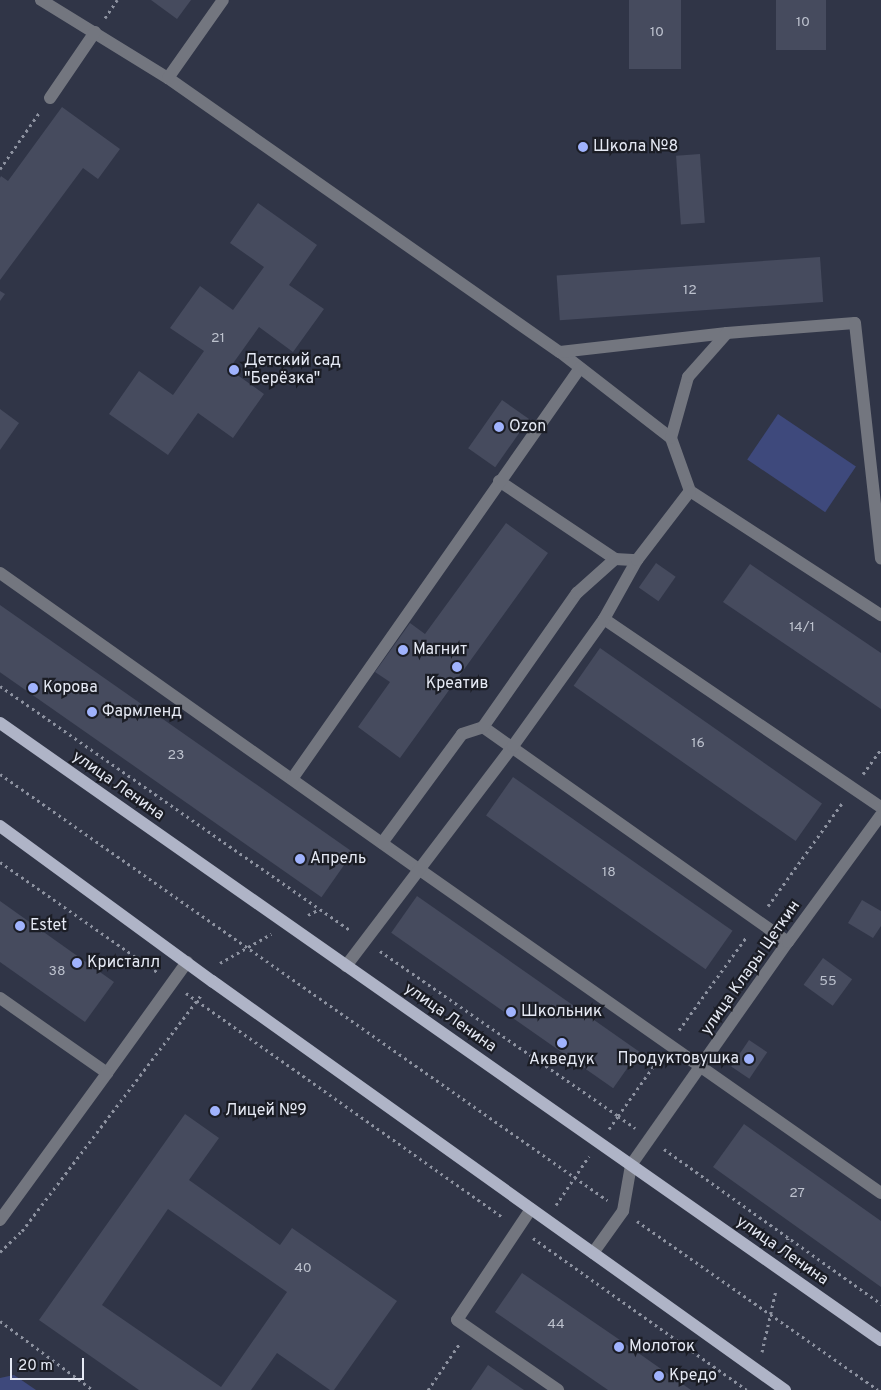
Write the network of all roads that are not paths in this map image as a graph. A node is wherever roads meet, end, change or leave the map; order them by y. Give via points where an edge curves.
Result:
1 (41, 0) edge
2 (223, 0) edge
3 (95, 32) junction
4 (168, 78) junction
5 (50, 98) road end
6 (727, 333) junction
7 (560, 352) junction
8 (580, 368) junction
9 (671, 438) junction
10 (500, 481) junction
11 (690, 491) junction
12 (615, 559) junction
13 (881, 559) edge
14 (637, 560) junction
15 (0, 573) edge
16 (881, 615) edge
17 (604, 619) junction
18 (0, 723) edge
19 (483, 727) junction
20 (513, 746) junction
21 (292, 779) junction
22 (881, 807) edge
23 (881, 815) edge
24 (0, 826) edge
25 (382, 843) junction
26 (420, 870) junction
27 (788, 942) junction
28 (188, 962) junction
29 (346, 966) junction
30 (0, 998) edge
31 (701, 1066) junction
32 (107, 1073) junction
33 (631, 1165) junction
34 (881, 1192) edge
35 (531, 1208) junction
36 (0, 1220) edge
37 (593, 1253) junction
38 (881, 1340) edge
39 (555, 1389) edge
40 (785, 1390) edge

1 - 3 street
2 - 4 street
3 - 4 street
3 - 5 street
4 - 7 street
6 - 7 street
6 - 9 street via 688,377
6 - 13 street via 856,323
7 - 8 street
8 - 9 street
8 - 10 street
9 - 11 street
10 - 12 street
10 - 21 street
11 - 14 street
11 - 16 street
12 - 14 street
12 - 19 street via 577,593
14 - 17 street
15 - 21 street
17 - 20 street
17 - 22 street
18 - 29 main road, улица Ленина
19 - 20 street
19 - 25 street via 462,734
20 - 26 street
20 - 27 street
21 - 25 street
23 - 27 street, улица Клары Цеткин
24 - 28 main road
25 - 26 street
26 - 29 street
26 - 31 street
27 - 31 street, улица Клары Цеткин
28 - 32 street
28 - 35 main road
29 - 33 main road, улица Ленина
30 - 32 street
31 - 33 street, улица Клары Цеткин
31 - 34 street
32 - 36 street
33 - 37 street via 623,1212
33 - 38 main road, улица Ленина
35 - 37 main road
35 - 39 street via 457,1320
37 - 40 main road

